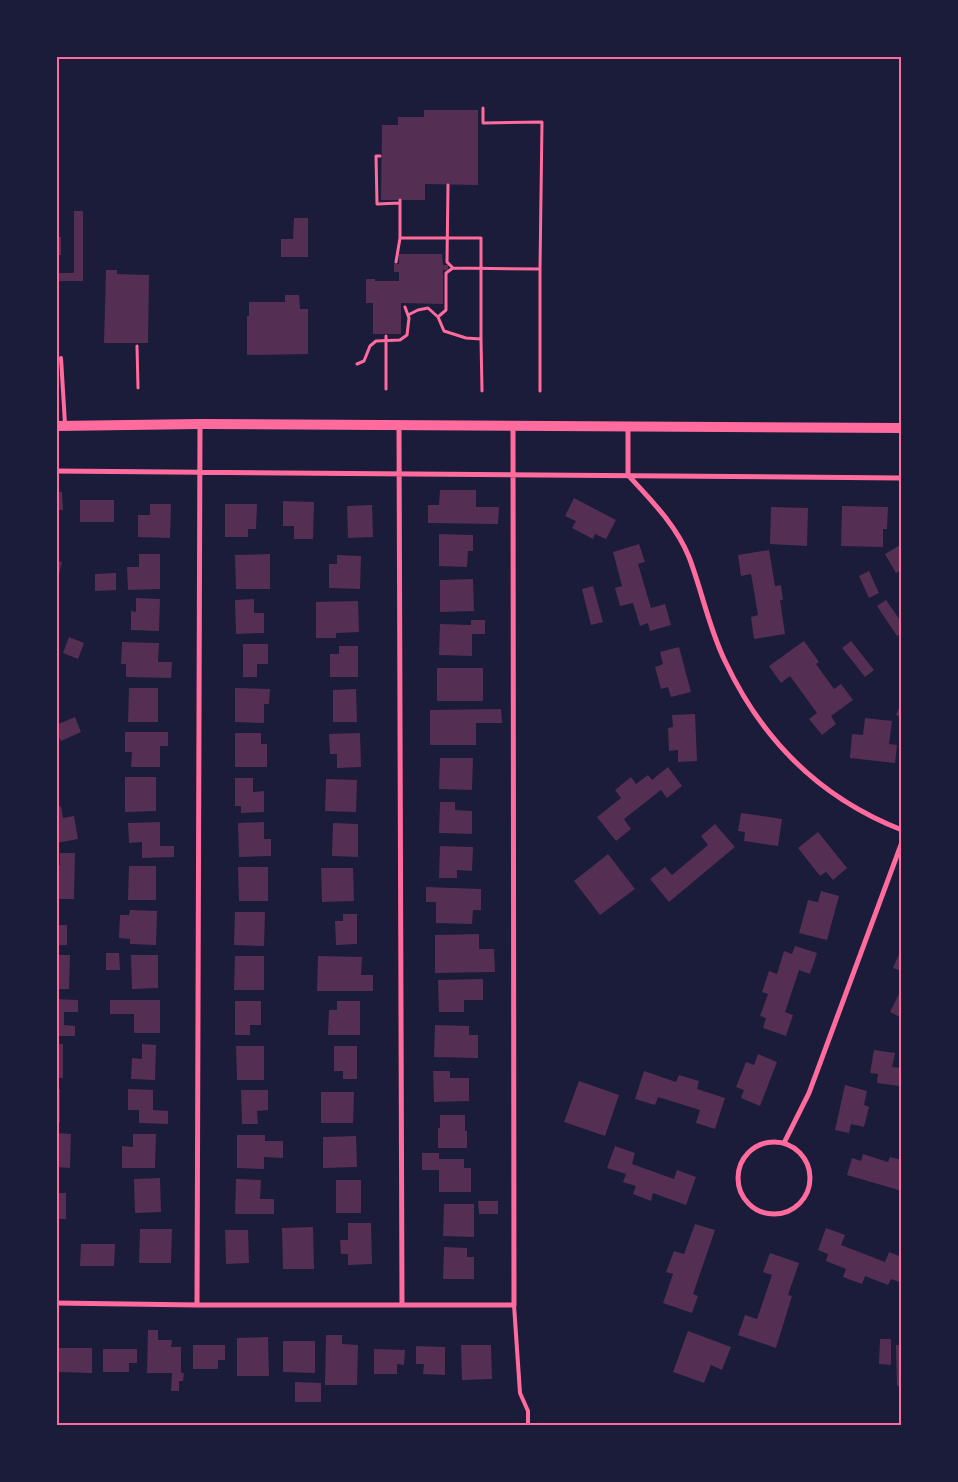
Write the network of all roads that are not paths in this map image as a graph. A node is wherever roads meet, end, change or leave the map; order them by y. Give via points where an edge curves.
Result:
1 (61, 358) dead end
2 (200, 424) junction
3 (399, 425) junction
4 (60, 426) edge
5 (513, 426) junction
6 (628, 426) junction
7 (902, 428) edge
8 (56, 471) edge
9 (201, 472) junction
10 (399, 474) junction
11 (514, 474) junction
12 (628, 475) junction
13 (902, 478) edge
14 (902, 830) edge
15 (902, 842) edge
16 (784, 1143) junction
17 (56, 1303) edge
18 (197, 1305) junction
19 (402, 1305) junction
20 (514, 1305) junction
21 (528, 1426) edge

1 - 4 lane
2 - 3 main road
2 - 4 main road
2 - 9 street
3 - 5 main road
3 - 10 street
5 - 6 main road
5 - 11 street
6 - 7 main road
6 - 12 street
8 - 9 street
9 - 10 street
9 - 18 street
10 - 11 street
10 - 19 street
11 - 12 street
11 - 20 street
12 - 13 street
12 - 14 street via 659,509 688,556 724,661 762,726 803,771 831,793 860,811
15 - 16 street via 809,1094
16 - 16 street via 761,1144 743,1159 738,1170 740,1194 746,1203 765,1214 787,1213 797,1207 809,1188 808,1166 803,1156
17 - 18 street
18 - 19 street
19 - 20 street
20 - 21 lane via 520,1393 528,1411

